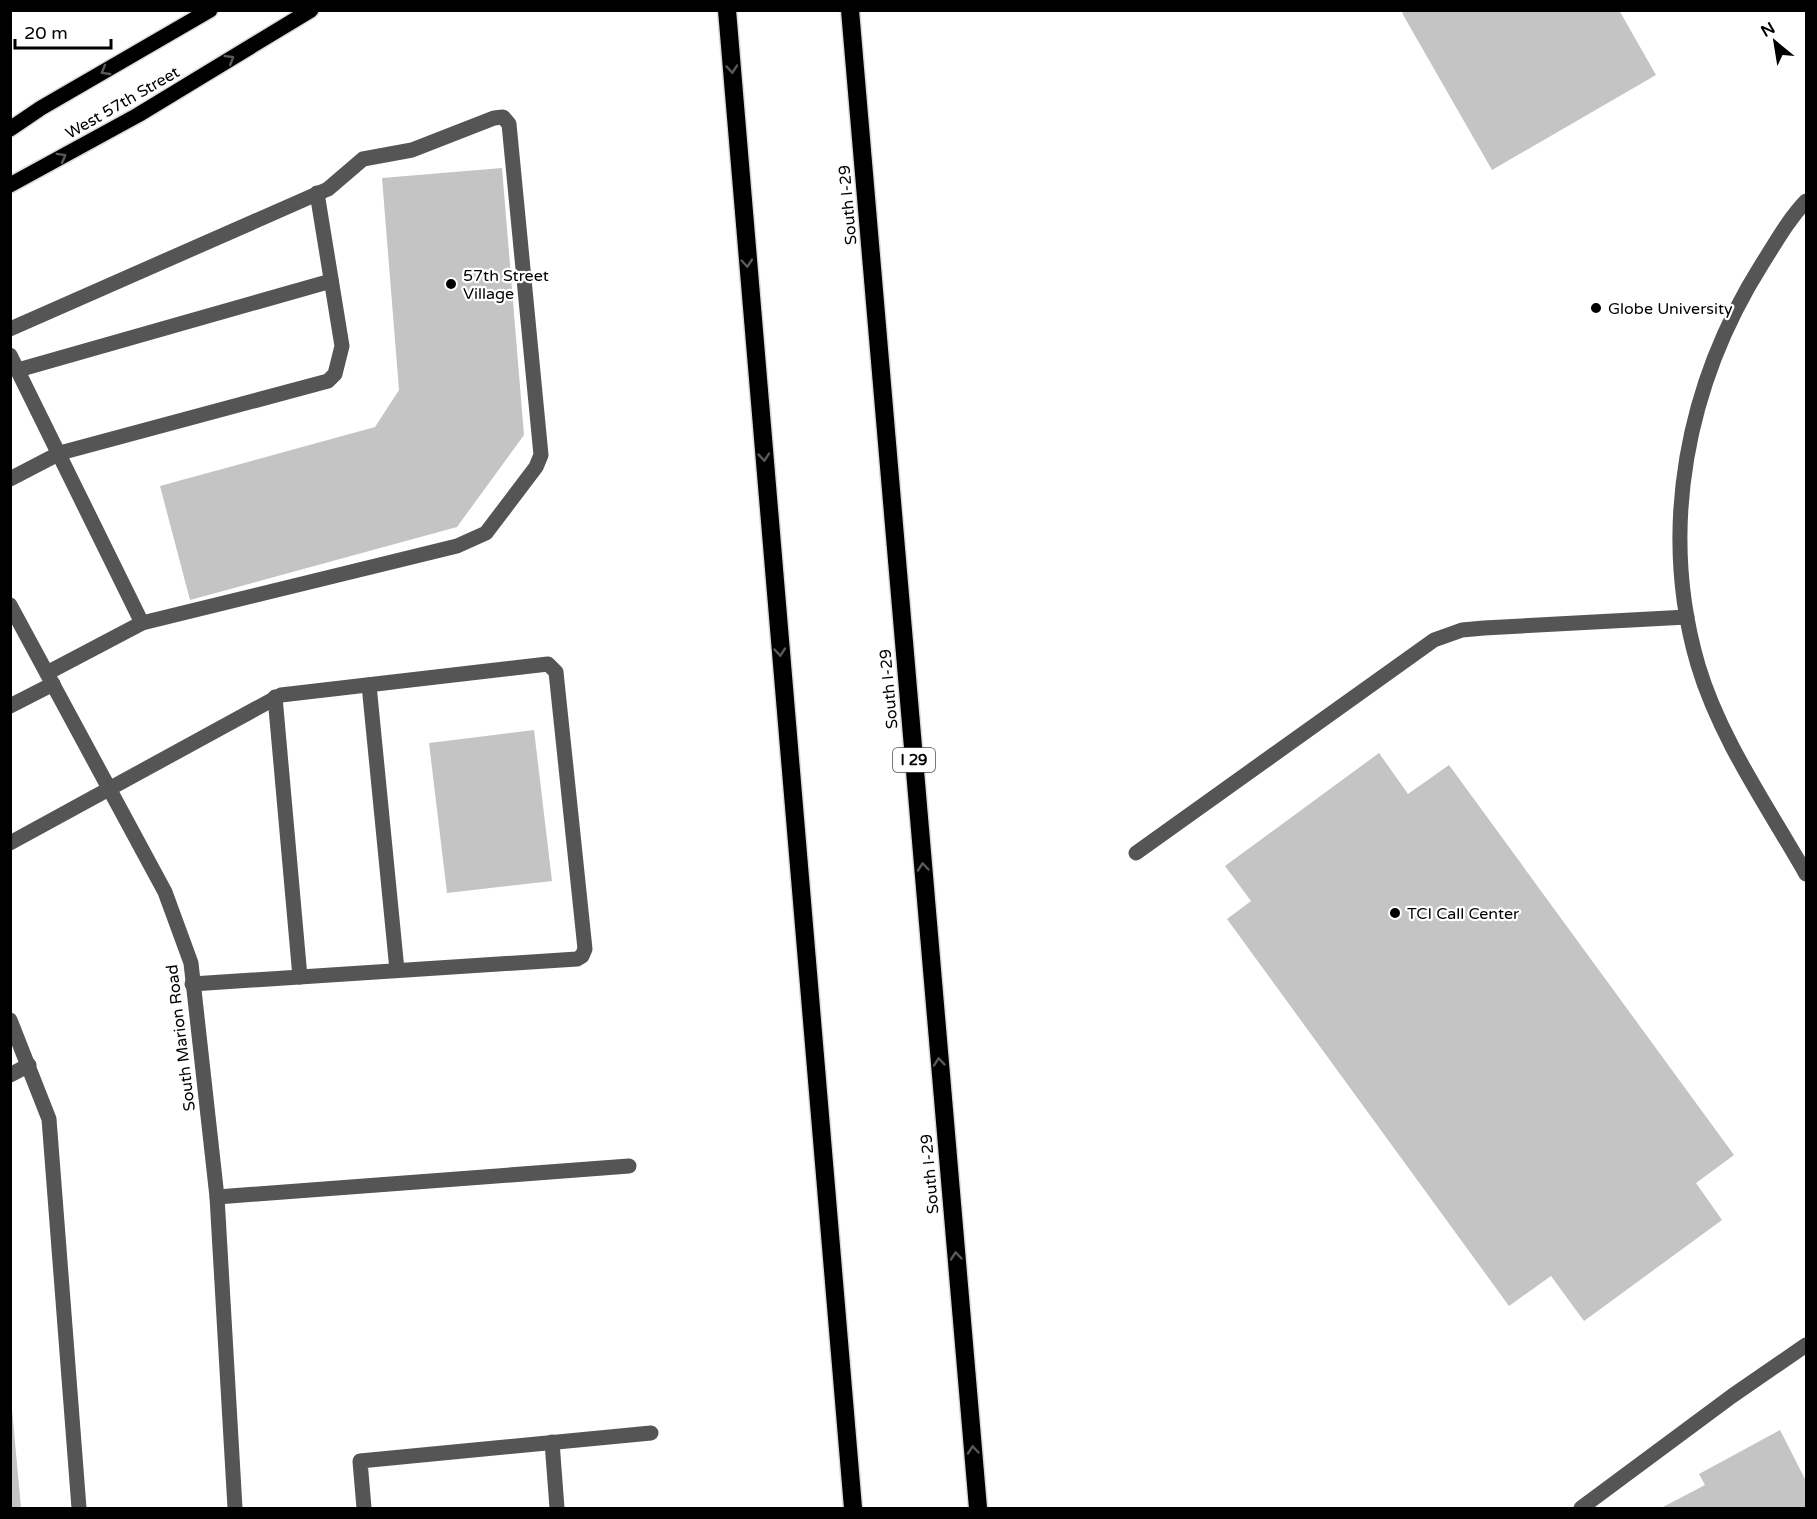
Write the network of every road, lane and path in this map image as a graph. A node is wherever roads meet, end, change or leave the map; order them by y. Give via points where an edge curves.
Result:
1 (210, 10) edge
2 (311, 10) edge
3 (727, 10) edge
4 (850, 10) edge
5 (10, 129) edge
6 (10, 185) edge
7 (316, 193) junction
8 (1806, 201) edge
9 (331, 281) junction
10 (10, 329) edge
11 (10, 355) edge
12 (18, 370) junction
13 (60, 453) junction
14 (10, 479) edge
15 (10, 605) edge
16 (1687, 617) junction
17 (142, 624) junction
18 (50, 678) junction
19 (369, 685) junction
20 (275, 697) junction
21 (10, 706) edge
22 (108, 787) junction
23 (10, 843) edge
24 (1136, 853) dead end
25 (1806, 874) edge
26 (397, 970) junction
27 (300, 977) junction
28 (192, 984) junction
29 (10, 1020) edge
30 (29, 1065) junction
31 (10, 1075) edge
32 (629, 1166) dead end
33 (217, 1197) junction
34 (1806, 1345) edge
35 (651, 1433) dead end
36 (552, 1442) junction
37 (79, 1509) edge
38 (235, 1509) edge
39 (364, 1509) edge
40 (558, 1509) edge
41 (853, 1509) edge
42 (978, 1509) edge
43 (1581, 1509) edge

1 -> 5 main road
6 -> 2 main road, West 57th Street via 138,116
3 -> 41 highway
42 -> 4 highway, South I-29 / I 29
7 - 9 street
7 - 10 street
7 - 17 street via 328,189 363,159 412,150 503,117 509,124 541,455 486,533 472,541
8 - 16 street via 1744,292 1708,370 1687,450 1680,524
9 - 12 street
9 - 13 street via 342,346 335,374 328,381
11 - 12 street
12 - 13 street
13 - 14 street
13 - 17 street
15 - 18 street, South Marion Road
16 - 24 street via 1462,630 1434,640
16 - 25 street via 1698,666 1720,722
17 - 18 street
18 - 21 street
18 - 22 street, South Marion Road
19 - 20 street
19 - 26 street
19 - 26 street via 548,664 553,667 585,950 577,959
20 - 22 street
20 - 27 street
22 - 23 street
22 - 28 street, South Marion Road via 169,901 191,963
26 - 27 street
27 - 28 street
28 - 33 street, South Marion Road
29 - 30 street
30 - 31 street
30 - 37 street via 49,1119
32 - 33 street
33 - 38 street, South Marion Road
34 - 43 street
35 - 36 street
36 - 39 street via 360,1461
36 - 40 street

